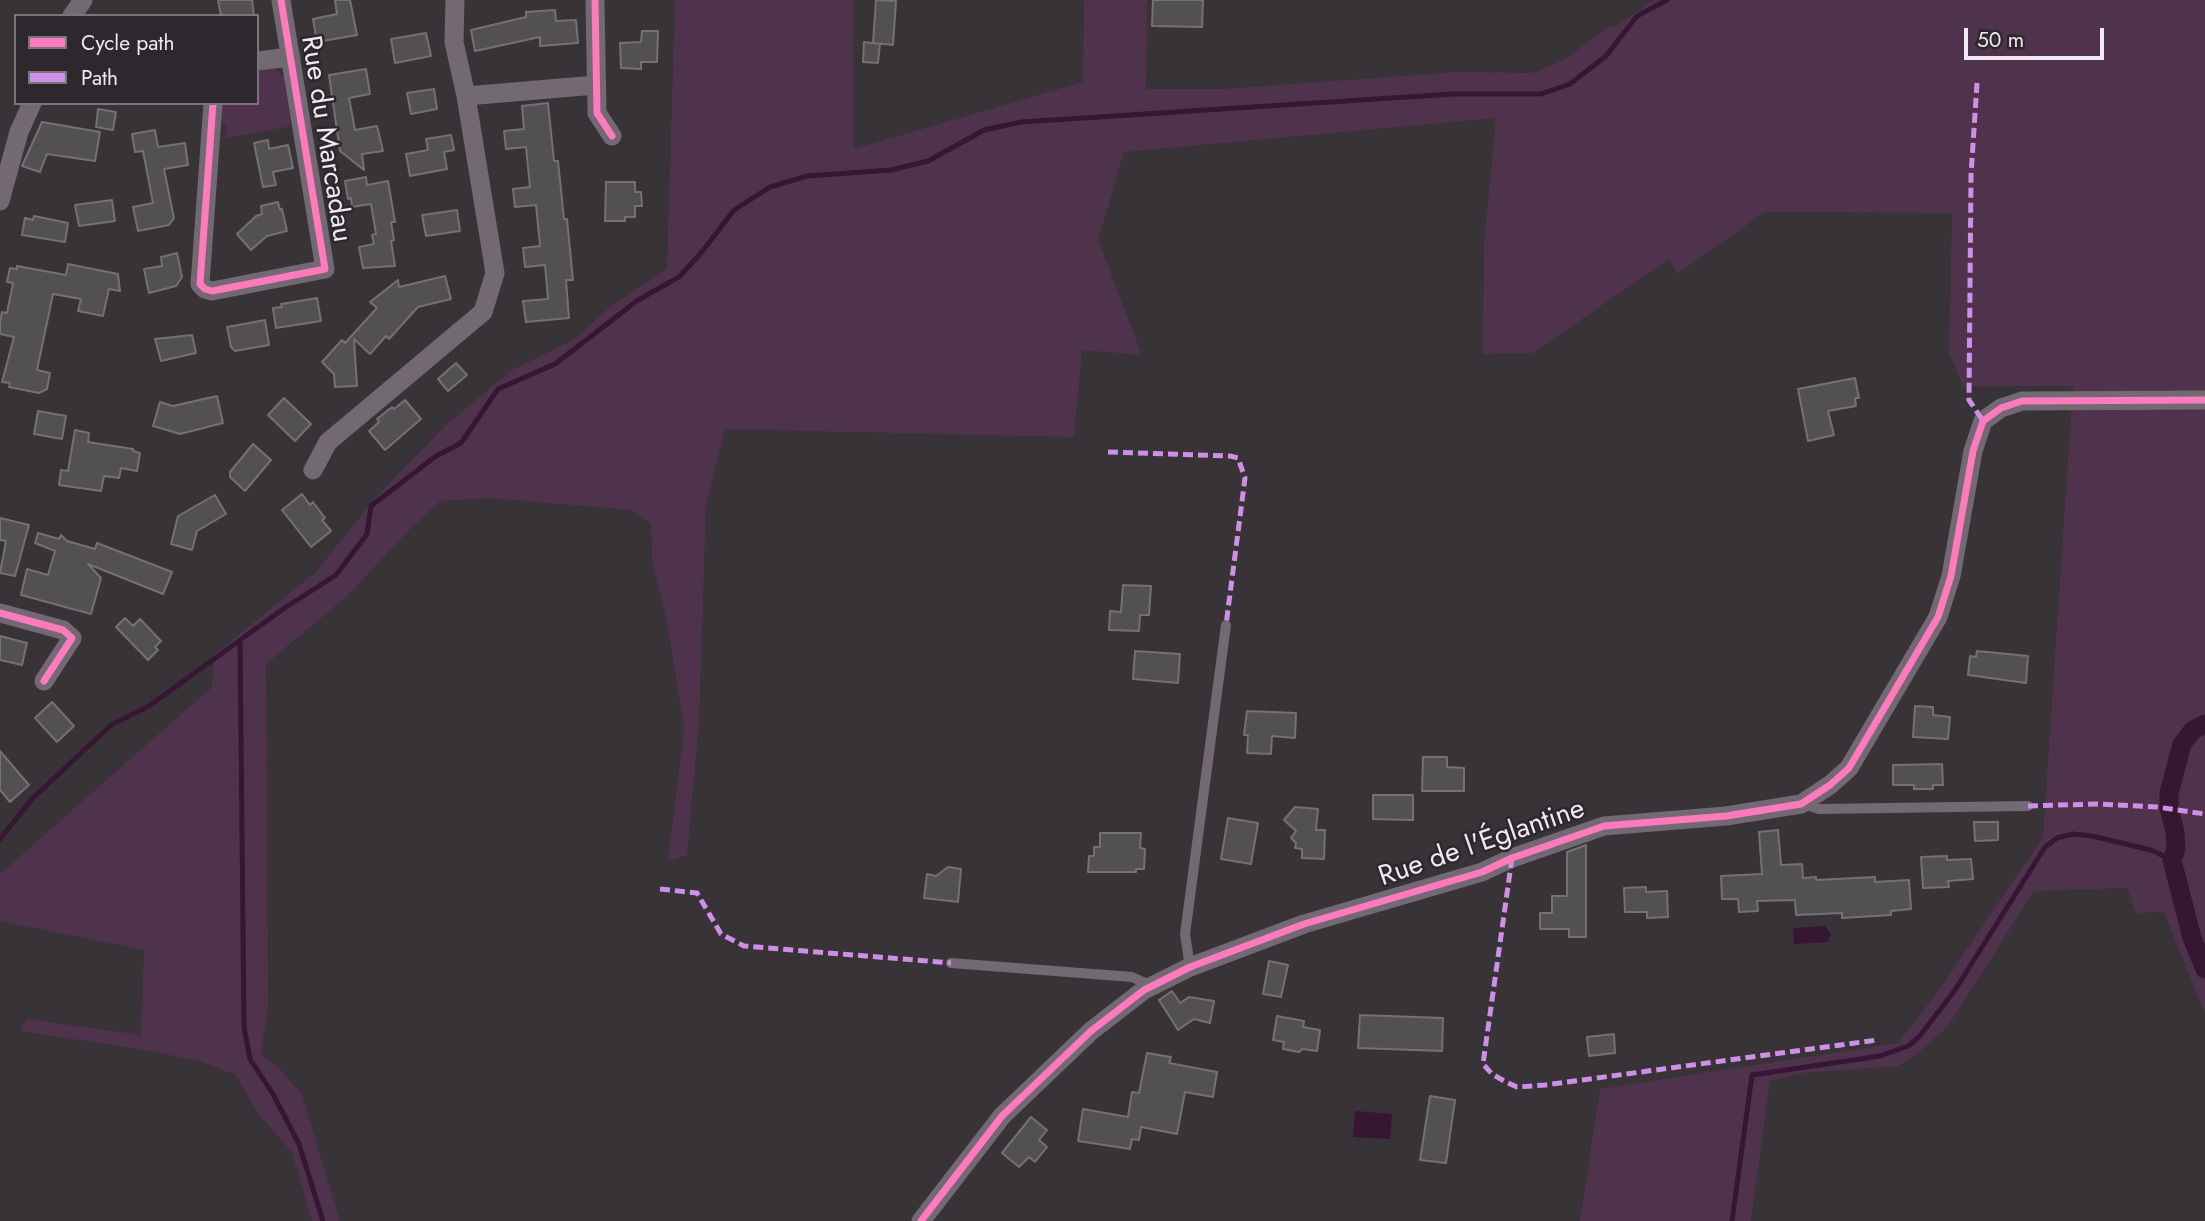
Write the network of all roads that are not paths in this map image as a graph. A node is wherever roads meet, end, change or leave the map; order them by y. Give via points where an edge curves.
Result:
1 (281, 0) edge
2 (455, 0) edge
3 (595, 0) edge
4 (291, 57) junction
5 (259, 61) edge
6 (596, 85) junction
7 (466, 96) junction
8 (31, 105) edge
9 (212, 105) edge
10 (612, 136) dead end
11 (0, 201) edge
12 (2205, 400) edge
13 (313, 470) dead end
14 (0, 612) edge
15 (1226, 625) dead end
16 (44, 681) dead end
17 (1801, 804) junction
18 (2028, 806) dead end
19 (951, 963) dead end
20 (1189, 967) junction
21 (1152, 986) junction
22 (921, 1221) edge

1 - 4 street, Rue du Marcadau
2 - 7 street via 454,42
3 - 6 street
4 - 5 street, Rue du Marcadau
4 - 9 street, Rue du Marcadau via 325,269 212,291 200,284
6 - 7 street
6 - 10 street via 597,113
7 - 13 street via 495,273 483,312 328,442
8 - 11 street
12 - 17 street, Rue de l'Églantine via 2022,401 1983,421 1938,617 1849,768
14 - 16 street via 64,630 72,638
15 - 20 lane via 1185,934
17 - 18 lane, Rue de l'Églantine via 1819,809
17 - 20 street, Rue de l'Églantine via 1726,816 1604,825 1482,872 1304,924
19 - 21 lane via 1132,977
20 - 21 street, Rue de l'Églantine
21 - 22 street, Rue de l'Églantine via 1091,1031 1002,1116

